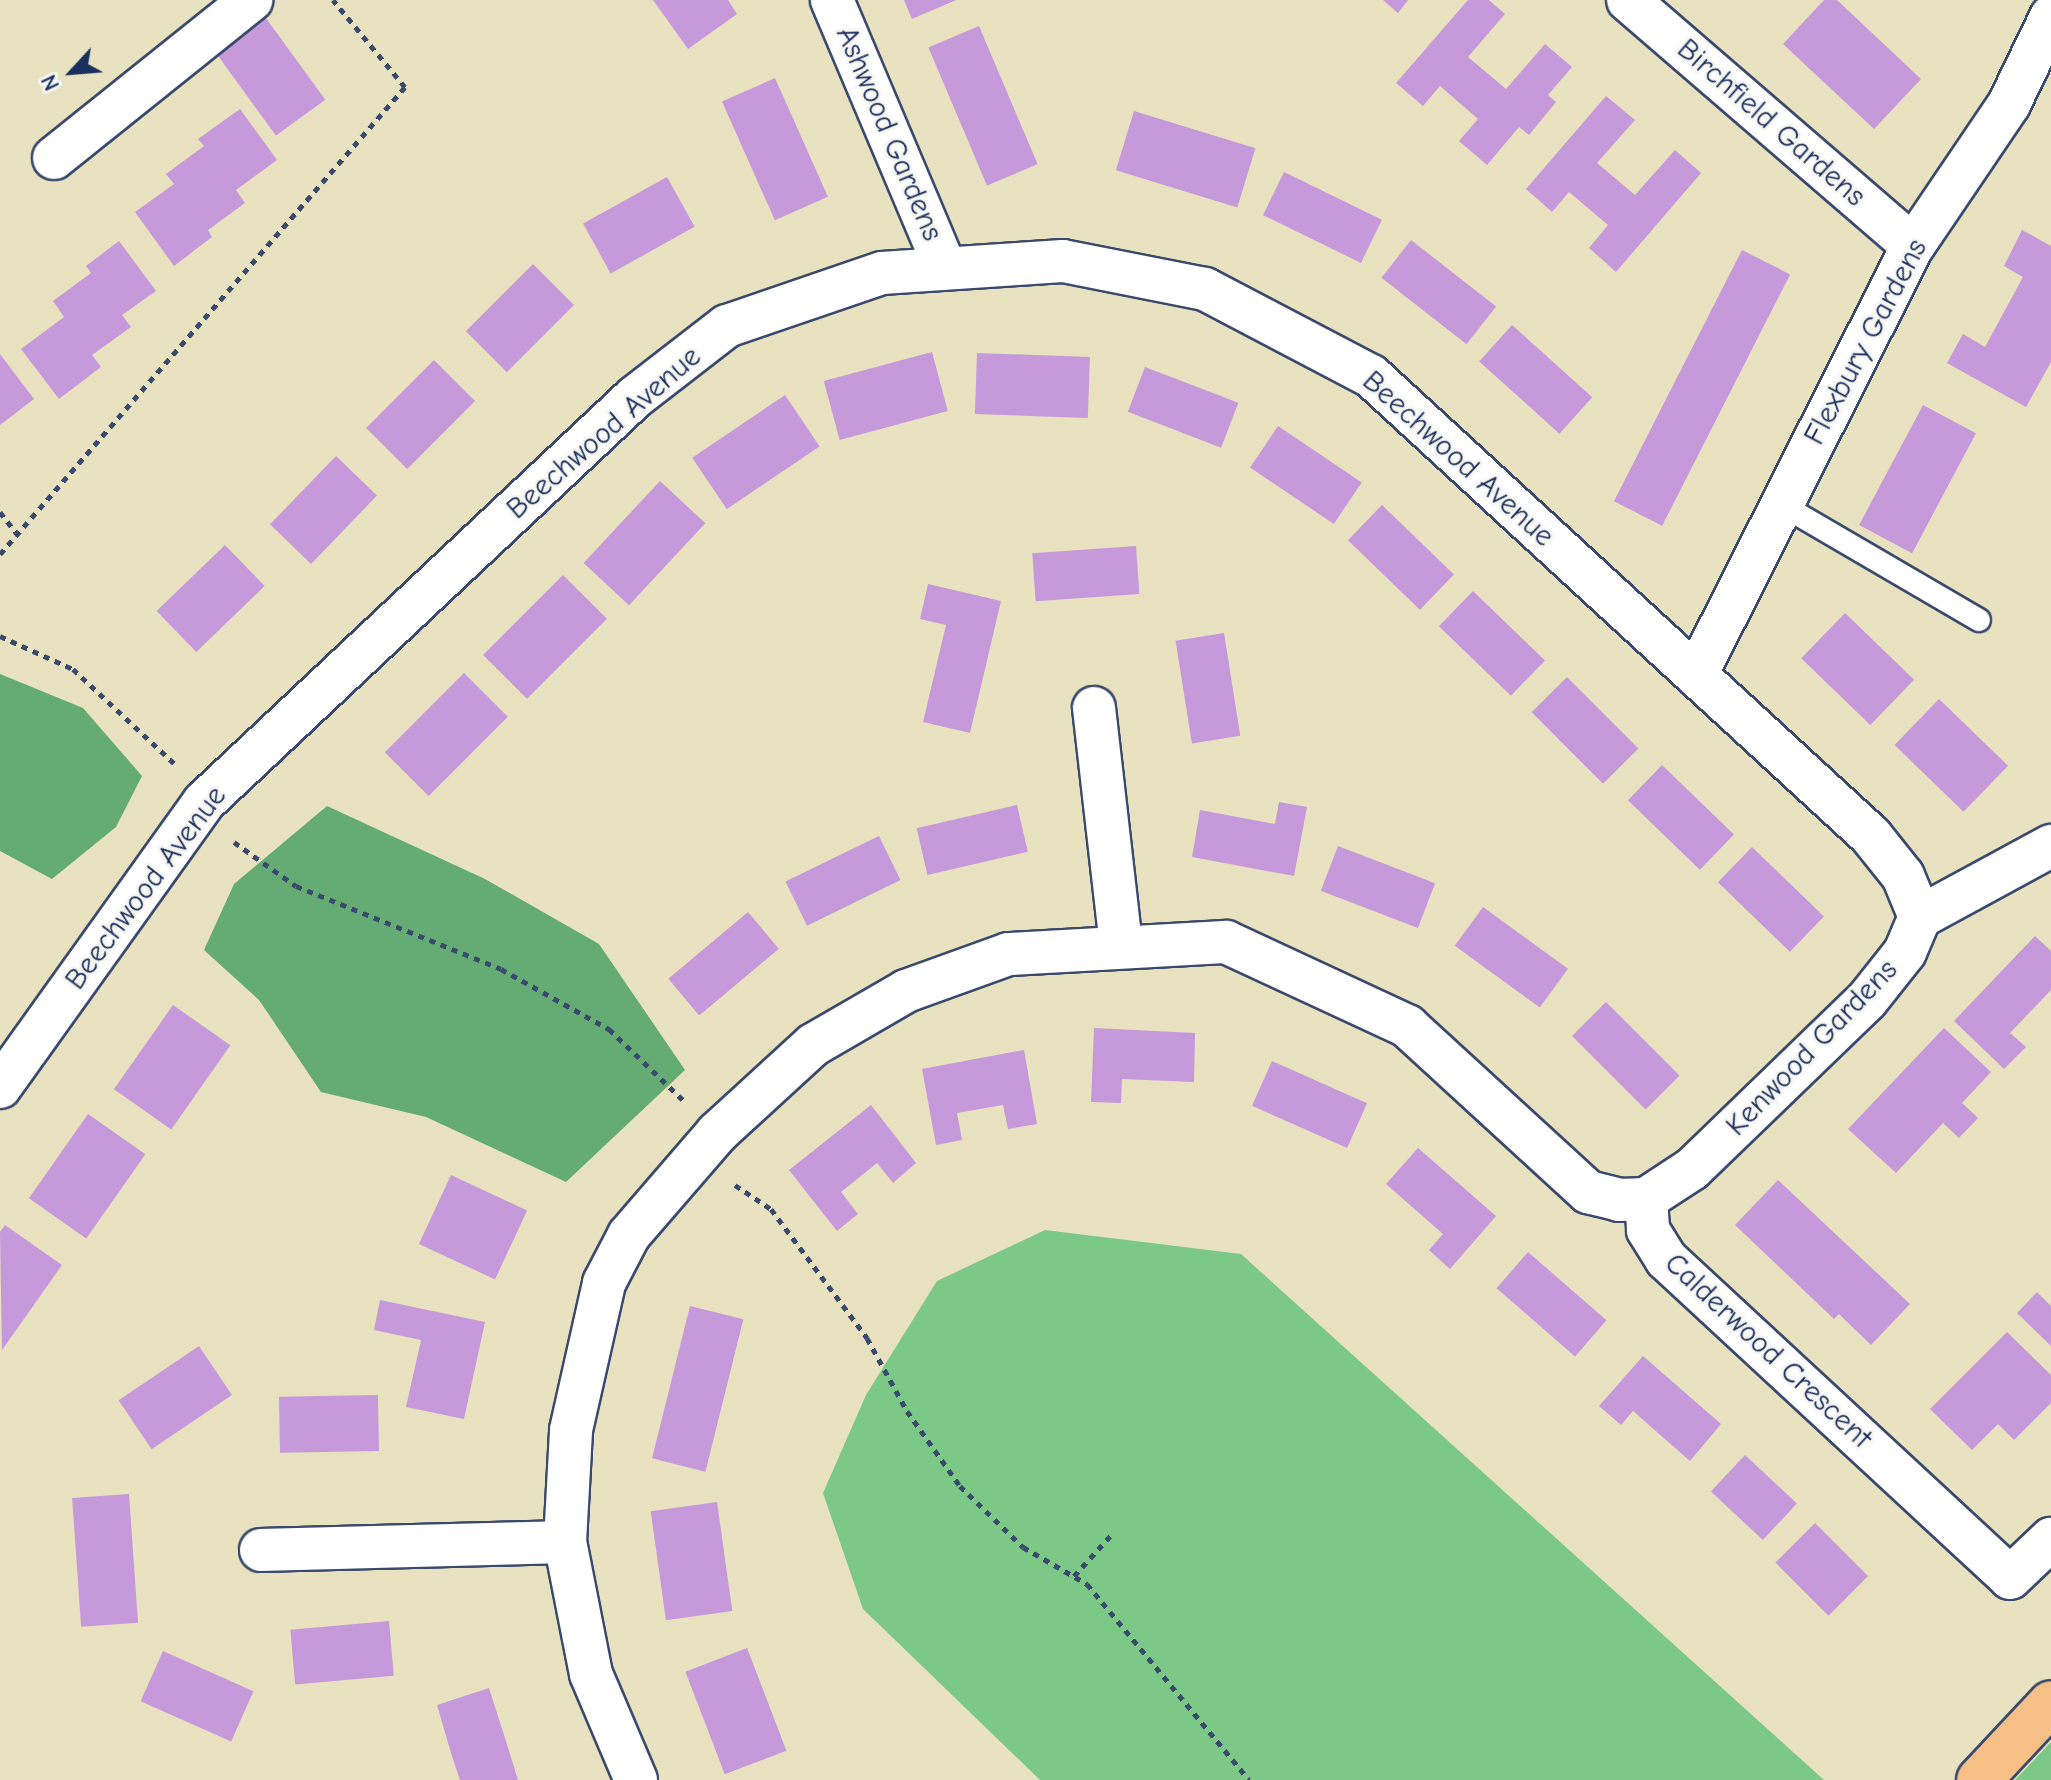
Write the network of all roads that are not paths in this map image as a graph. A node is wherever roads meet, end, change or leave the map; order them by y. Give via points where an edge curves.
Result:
1 (251, 0) edge
2 (832, 0) edge
3 (1628, 0) edge
4 (2051, 17) edge
5 (54, 158) dead end
6 (1913, 246) junction
7 (945, 268) junction
8 (1782, 505) junction
9 (1979, 620) dead end
10 (1696, 675) junction
11 (1094, 708) dead end
12 (2051, 846) edge
13 (1920, 917) junction
14 (1121, 944) junction
15 (0, 1087) edge
16 (1646, 1199) junction
17 (2051, 1539) edge
18 (565, 1542) junction
19 (261, 1550) dead end
20 (2051, 1703) edge
21 (636, 1780) edge
22 (1979, 1780) edge

1 - 5 street
2 - 7 street, Ashwood Gardens
3 - 6 street, Birchfield Gardens
4 - 6 street, Flexbury Gardens via 2009,104
6 - 8 street, Flexbury Gardens
7 - 10 street, Beechwood Avenue via 1063,261 1205,289 1371,376
7 - 15 street, Beechwood Avenue via 882,273 727,326 635,397 204,802
8 - 9 lane
8 - 10 street, Flexbury Gardens
10 - 13 street, Beechwood Avenue via 1871,836 1903,876
11 - 14 street
12 - 13 street
13 - 16 street, Kenwood Gardens via 1905,952 1867,1000 1692,1169
14 - 16 street via 1226,942 1355,1000 1407,1026 1588,1192 1619,1200
14 - 18 street via 1009,954 906,991 813,1045 717,1133 629,1235 604,1283 571,1430
16 - 17 street, Calderwood Crescent via 1648,1230 1666,1259 2010,1578
18 - 19 street
18 - 21 street via 591,1674
20 - 22 main road

